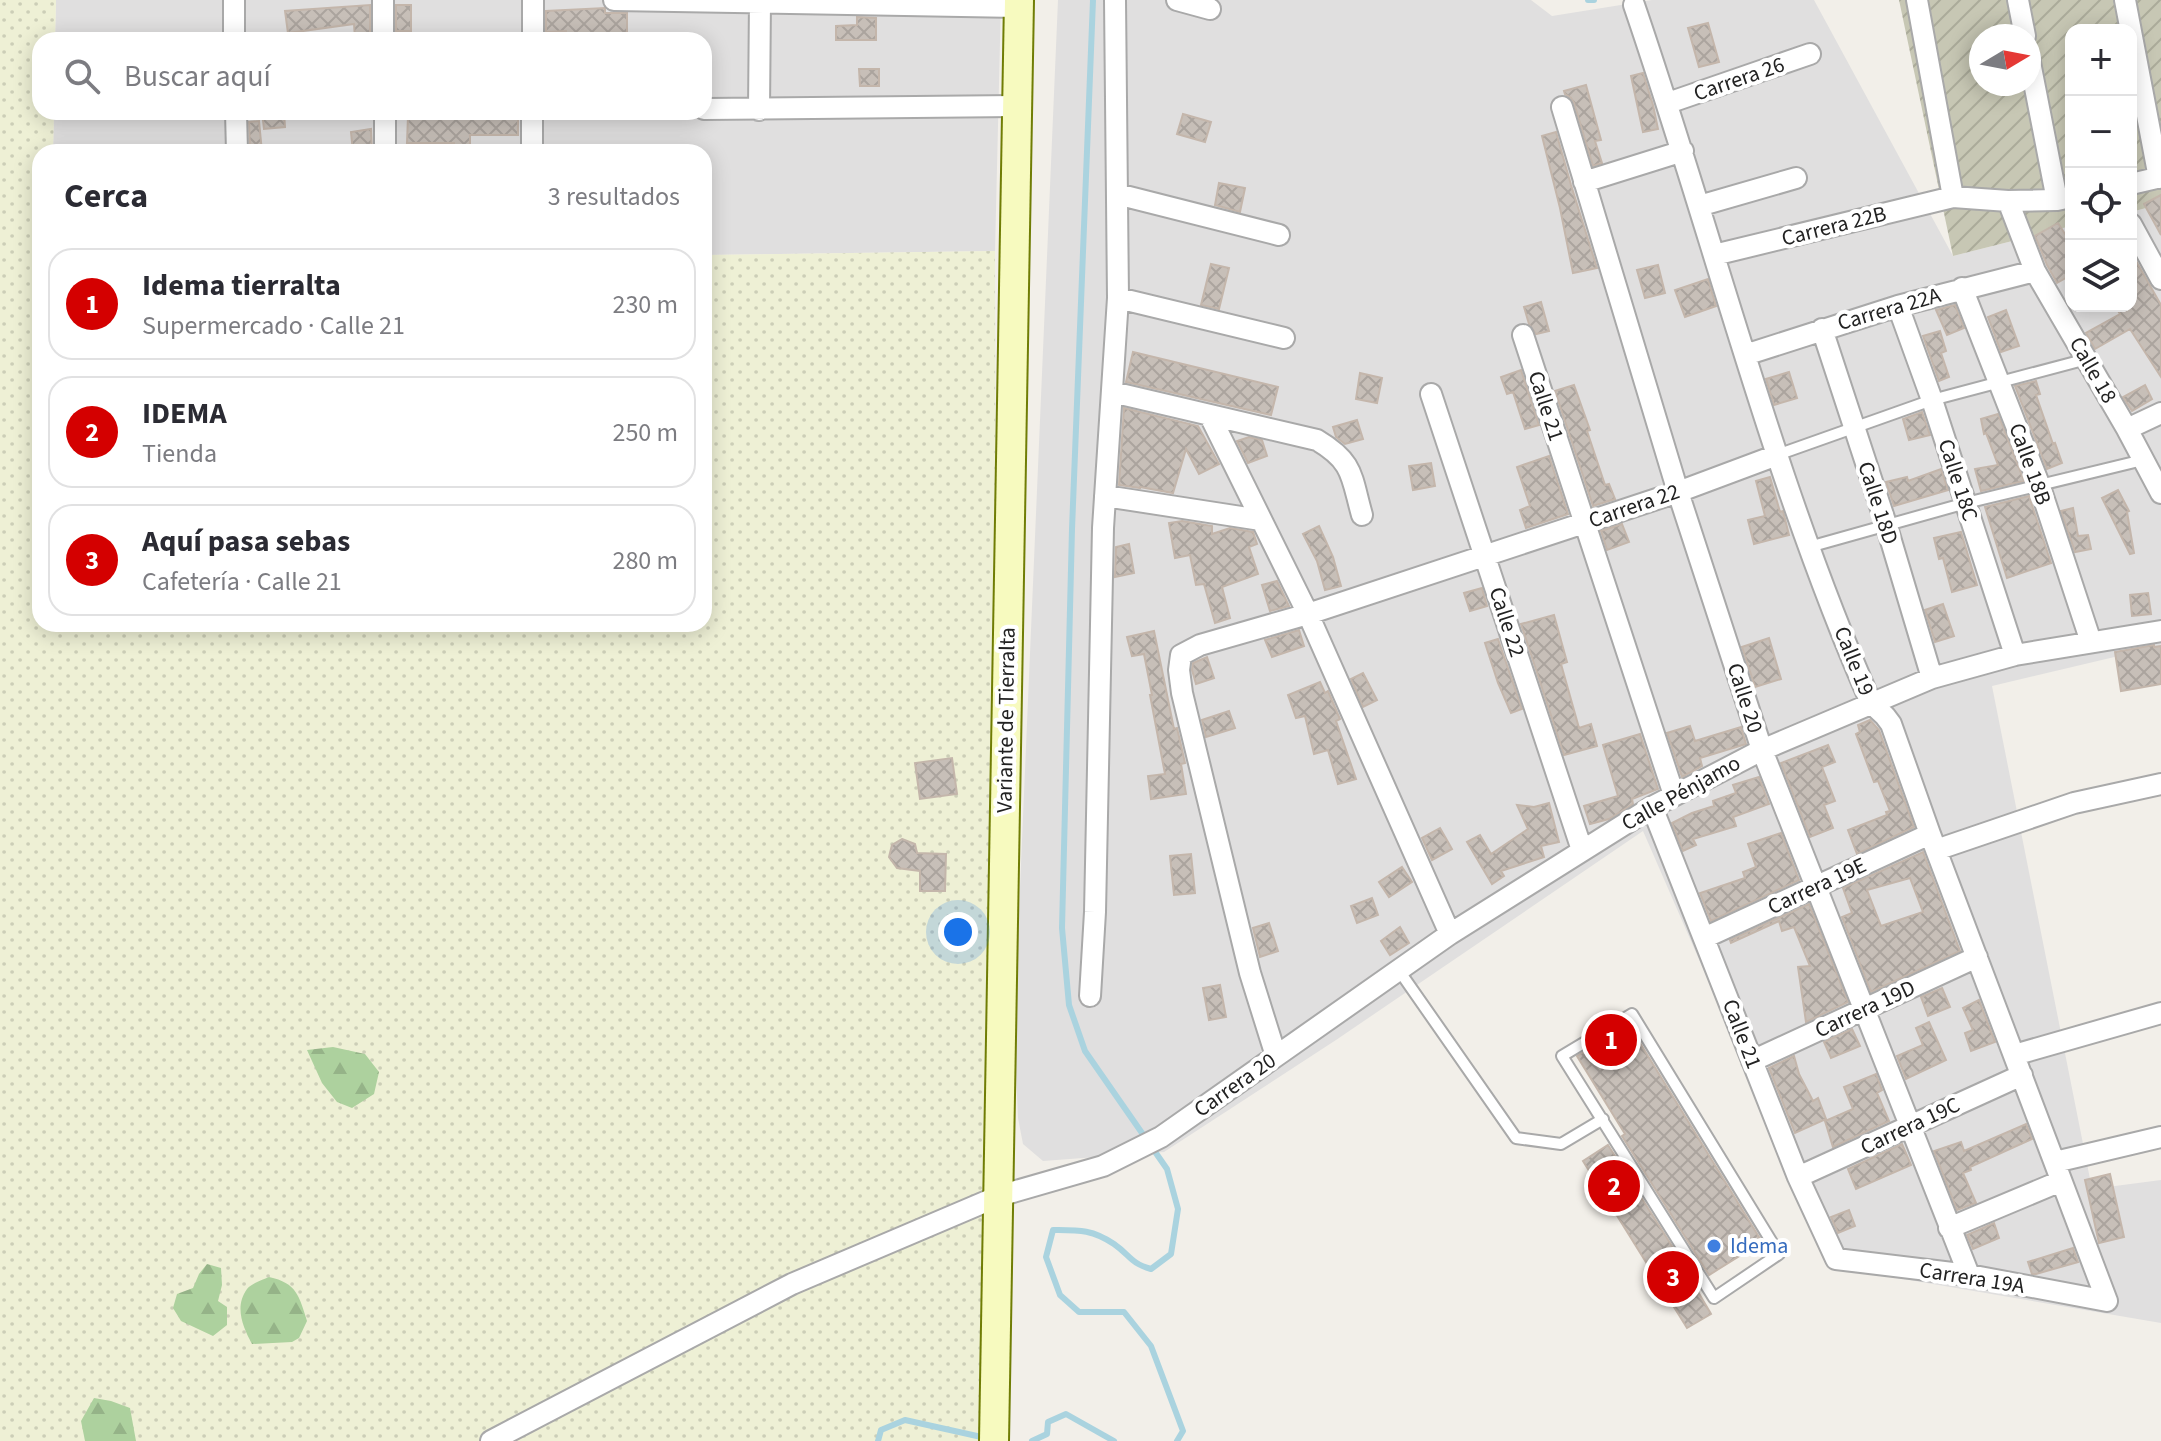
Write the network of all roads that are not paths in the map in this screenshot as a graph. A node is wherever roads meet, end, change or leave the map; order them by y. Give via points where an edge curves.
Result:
1 (234, 0) edge
2 (383, 0) edge
3 (533, 0) edge
4 (614, 0) edge
5 (1115, 0) edge
6 (1177, 0) edge
7 (1917, 0) edge
8 (2018, 0) edge
9 (2125, 0) edge
10 (760, 1) edge
11 (1019, 4) edge
12 (1634, 5) dead end
13 (1210, 9) dead end
14 (2023, 24) edge
15 (234, 32) edge
16 (383, 32) edge
17 (533, 32) edge
18 (1810, 54) dead end
19 (2039, 96) edge
20 (1668, 103) junction
21 (1016, 106) junction
22 (1562, 107) dead end
23 (712, 109) edge
24 (759, 110) junction
25 (236, 120) edge
26 (385, 120) edge
27 (532, 120) edge
28 (237, 144) edge
29 (385, 144) edge
30 (532, 144) edge
31 (1683, 151) junction
32 (2160, 177) edge
33 (1796, 178) dead end
34 (1584, 182) junction
35 (2137, 183) edge
36 (1117, 194) junction
37 (1953, 197) junction
38 (2064, 198) edge
39 (2008, 201) junction
40 (1699, 206) junction
41 (1279, 235) dead end
42 (2137, 235) edge
43 (1714, 255) junction
44 (2035, 271) junction
45 (2161, 279) edge
46 (1962, 288) junction
47 (1118, 298) junction
48 (1898, 306) junction
49 (1822, 329) junction
50 (1523, 335) dead end
51 (1284, 338) dead end
52 (1745, 355) junction
53 (2087, 359) junction
54 (1998, 381) junction
55 (1112, 392) junction
56 (1431, 394) dead end
57 (1932, 400) junction
58 (2161, 413) edge
59 (1210, 416) junction
60 (1854, 427) junction
61 (2127, 429) junction
62 (1777, 455) junction
63 (2143, 460) junction
64 (2039, 484) junction
65 (1678, 492) junction
66 (2161, 493) edge
67 (1105, 496) junction
68 (1966, 503) junction
69 (1362, 515) dead end
70 (1261, 520) junction
71 (1585, 523) junction
72 (1886, 524) junction
73 (1809, 547) junction
74 (1486, 555) junction
75 (1308, 614) junction
76 (2161, 631) edge
77 (2091, 642) junction
78 (2015, 655) junction
79 (1932, 678) junction
80 (1871, 703) junction
81 (1762, 750) junction
82 (2161, 784) edge
83 (1674, 795) junction
84 (1652, 807) junction
85 (1933, 842) junction
86 (1582, 850) junction
87 (1816, 887) junction
88 (1450, 934) junction
89 (1704, 938) junction
90 (1977, 957) junction
91 (1398, 969) junction
92 (1090, 996) dead end
93 (1864, 1009) junction
94 (2161, 1013) edge
95 (2014, 1055) junction
96 (1276, 1056) junction
97 (1752, 1061) junction
98 (2022, 1075) junction
99 (1603, 1119) junction
100 (1910, 1125) junction
101 (2161, 1137) edge
102 (2058, 1172) junction
103 (1798, 1177) junction
104 (999, 1196) junction
105 (1949, 1228) junction
106 (1836, 1259) joint
107 (1969, 1275) junction
108 (2107, 1301) joint
109 (994, 1431) edge
110 (491, 1441) edge

1 - 15 street
2 - 16 street
3 - 17 street
4 - 10 street
5 - 36 street
6 - 13 street
7 - 37 street
8 - 14 street
9 - 32 street
10 - 11 street
10 - 24 street
11 - 21 main road, Variante de Tierralta
12 - 20 street, Calle 19
18 - 20 street, Carrera 26
19 - 38 street
20 - 31 street, Calle 19
21 - 24 street
21 - 104 main road, Variante de Tierralta
22 - 34 street, Calle 20
23 - 24 street
25 - 28 street
26 - 29 street
27 - 30 street
31 - 34 street
31 - 40 street, Calle 19
32 - 35 street
33 - 40 street
34 - 65 street, Calle 20
36 - 41 street
36 - 47 street
37 - 39 street, Carrera 22B
37 - 43 street, Carrera 22B
38 - 39 street, Carrera 22B
39 - 44 street, Calle 18
40 - 43 street, Calle 19
42 - 45 street
43 - 52 street, Calle 19
44 - 46 street, Carrera 22A
44 - 53 street, Calle 18
46 - 48 street, Carrera 22A
46 - 54 street, Calle 18B
47 - 51 street
47 - 55 street
48 - 49 street, Carrera 22A
48 - 57 street, Calle 18C
49 - 52 street, Carrera 22A
49 - 60 street, Calle 18D
50 - 71 street, Calle 21
52 - 62 street, Calle 19
53 - 54 lane, Carrera 22
53 - 61 street, Calle 18
54 - 57 lane, Carrera 22
54 - 64 street, Calle 18B
55 - 59 street
55 - 67 street
56 - 74 street, Calle 22
57 - 60 lane, Carrera 22
57 - 68 street, Calle 18C
58 - 61 street
59 - 69 street via 1317,440 1335,451 1348,466
59 - 70 street
60 - 62 lane, Carrera 22
60 - 72 street, Calle 18D
61 - 63 street, Calle 18
62 - 65 street, Carrera 22
62 - 73 street, Calle 19
63 - 64 lane
63 - 66 street, Calle 18
64 - 68 lane
64 - 77 street, Calle 18B
65 - 71 street, Carrera 22
65 - 81 street, Calle 20
67 - 70 street
67 - 92 street
68 - 72 lane
68 - 78 street, Calle 18C
70 - 75 street
71 - 74 street, Carrera 22
71 - 83 street, Calle 21
72 - 73 lane
72 - 79 street, Calle 18D
73 - 80 street, Calle 19
74 - 75 street, Carrera 22
74 - 86 street, Calle 22
75 - 88 street
75 - 96 street, Carrera 22 via 1200,645 1181,655 1179,670 1250,973
76 - 77 street, Calle Pénjamo
77 - 78 street, Calle Pénjamo
78 - 79 street, Calle Pénjamo
79 - 80 street, Calle Pénjamo
80 - 81 street, Calle Pénjamo
80 - 85 street, Calle 19 via 1891,724
81 - 83 street, Calle Pénjamo
81 - 87 street, Calle 20
82 - 85 street, Carrera 19E
83 - 84 street, Calle Pénjamo
84 - 86 street, Calle Pénjamo
84 - 89 street, Calle 21
85 - 87 street, Carrera 19E
85 - 90 street, Calle 19
86 - 88 street, Calle Pénjamo
87 - 89 street, Carrera 19E
87 - 93 street, Calle 20
88 - 91 street, Carrera 20
89 - 97 street, Calle 21
90 - 93 street, Carrera 19D
90 - 95 street, Calle 19
91 - 96 street, Carrera 20
91 - 99 lane via 1516,1138 1561,1144
93 - 97 street, Carrera 19D
93 - 100 street, Calle 20
94 - 95 street
95 - 98 street, Calle 19
96 - 104 street, Carrera 20 via 1161,1137 1103,1166
97 - 103 street, Calle 21
98 - 100 street, Carrera 19C
98 - 102 street, Calle 19
99 - 99 lane via 1714,1298 1779,1254 1632,1014 1562,1056
100 - 103 street, Carrera 19C
100 - 105 street, Calle 20
101 - 102 street
102 - 105 street
102 - 108 street, Calle 19
103 - 106 street, Calle 21
104 - 109 main road, Variante de Tierralta
104 - 110 street, Carrera 20 via 792,1284
105 - 107 street, Calle 20
106 - 107 street, Carrera 19A
107 - 108 street, Carrera 19A

